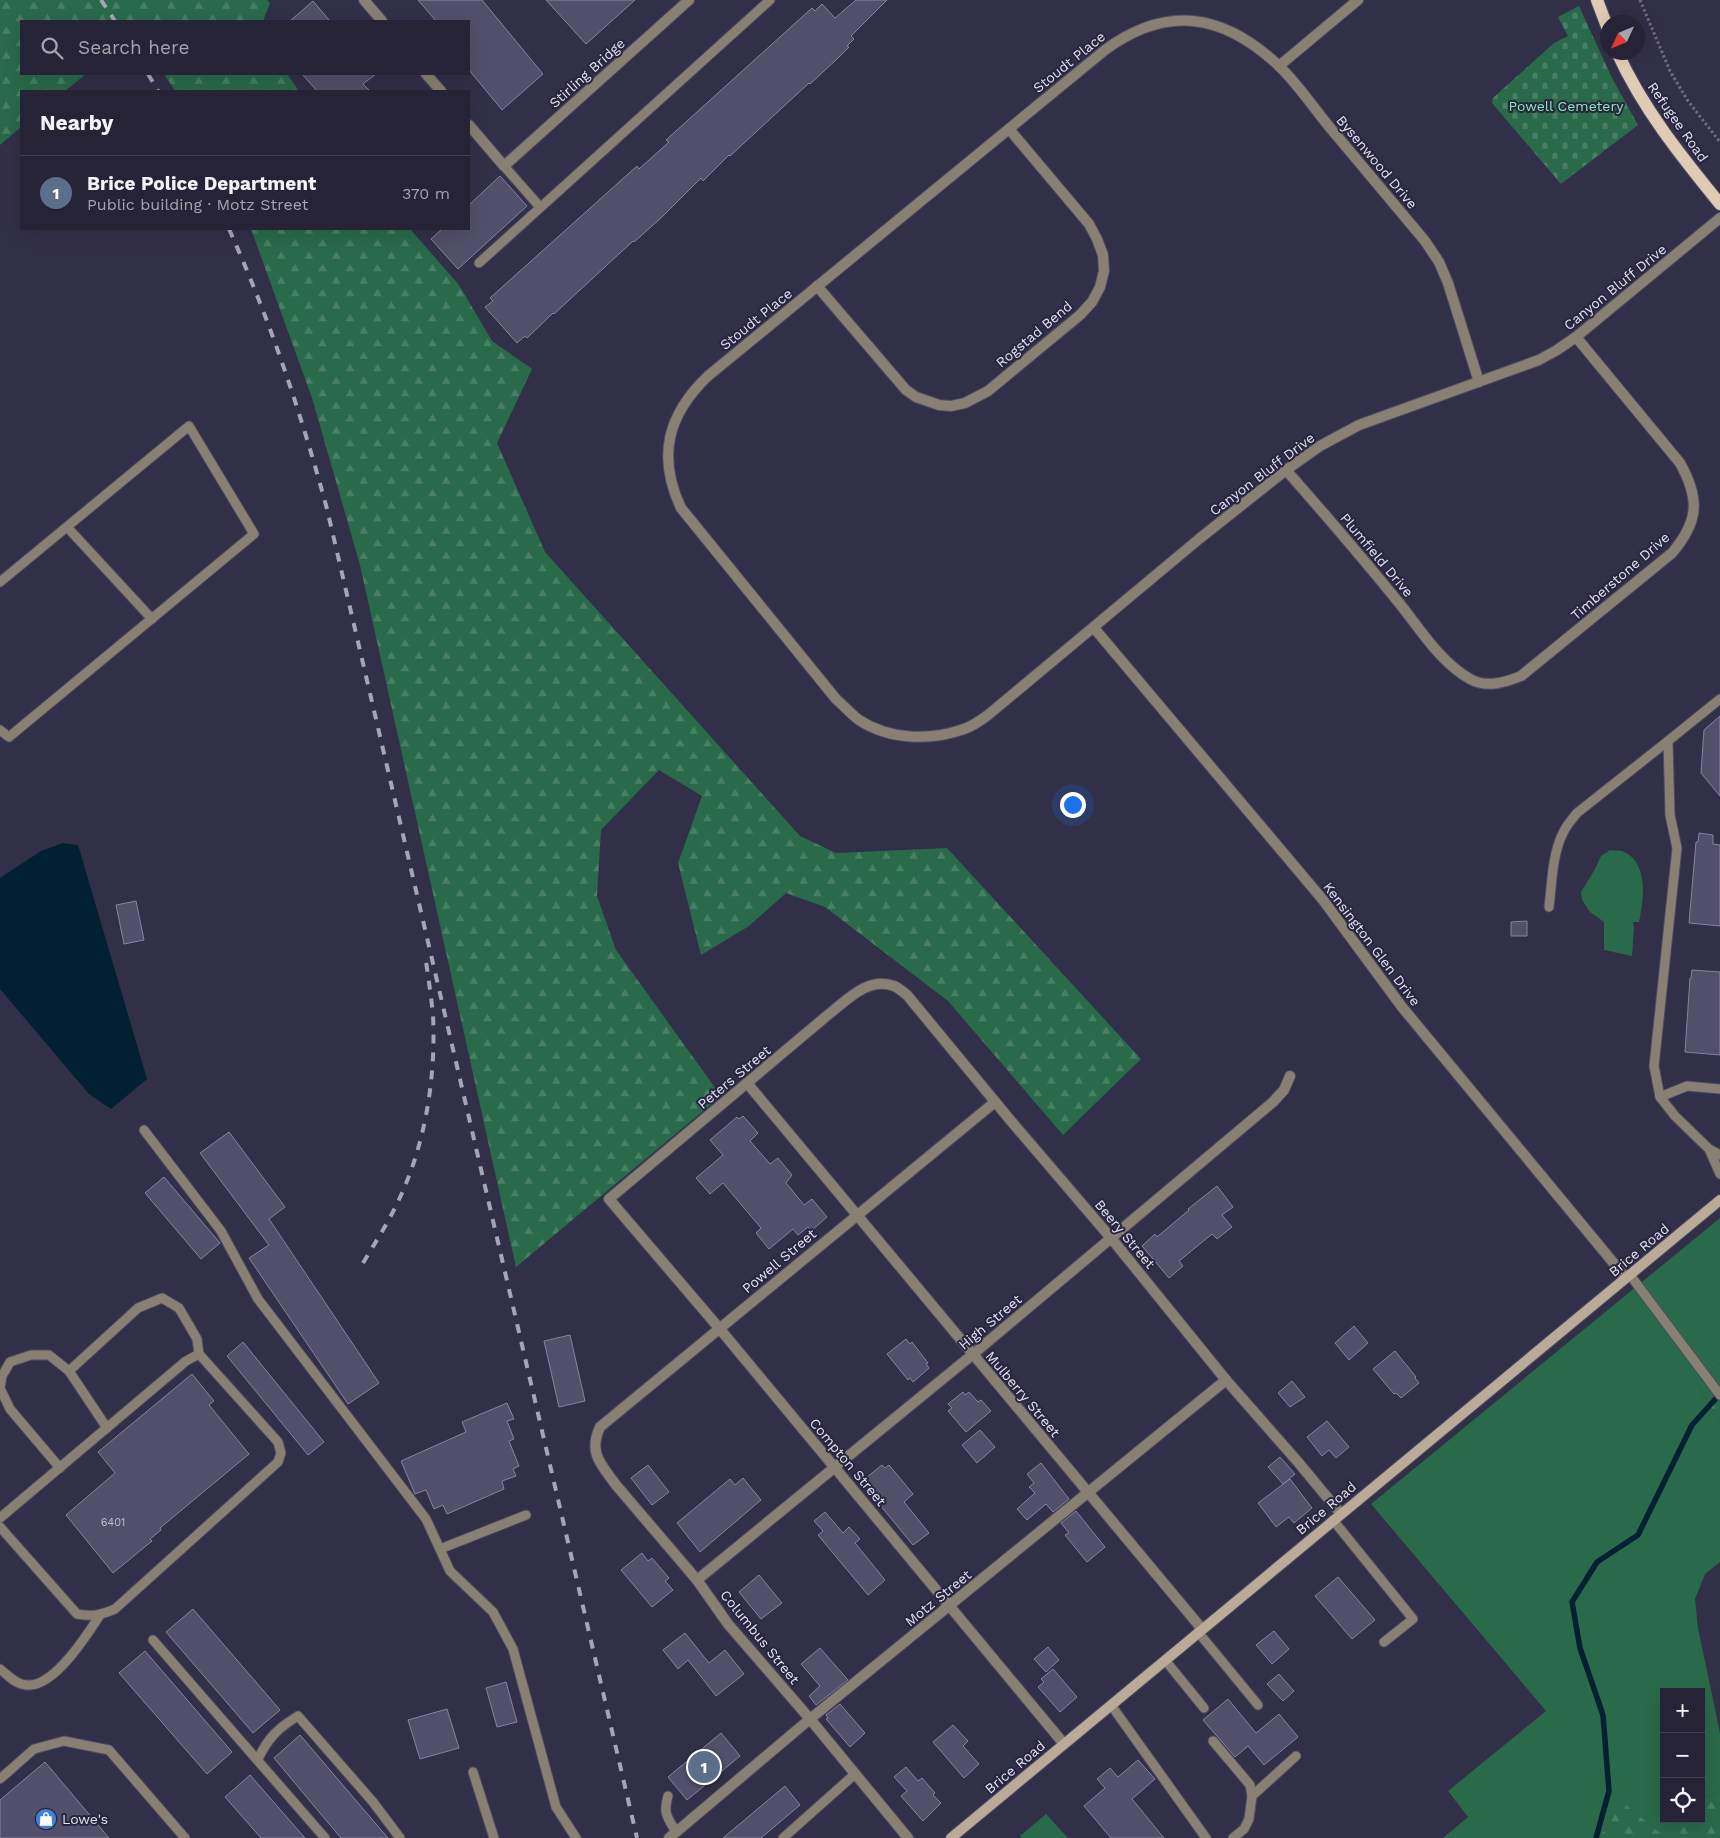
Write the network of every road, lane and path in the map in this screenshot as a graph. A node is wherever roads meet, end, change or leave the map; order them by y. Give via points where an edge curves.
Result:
1 (364, 0) edge
2 (689, 0) edge
3 (770, 0) edge
4 (1358, 0) edge
5 (1598, 0) edge
6 (1640, 0) edge
7 (1603, 15) edge
8 (381, 20) edge
9 (1187, 20) joint
10 (1621, 60) edge
11 (1279, 66) junction
12 (427, 75) edge
13 (440, 90) edge
14 (470, 126) edge
15 (1009, 128) junction
16 (1720, 142) edge
17 (504, 166) junction
18 (1720, 204) edge
19 (540, 207) junction
20 (1720, 218) edge
21 (479, 263) dead end
22 (817, 286) junction
23 (1576, 337) junction
24 (1479, 382) junction
25 (1286, 470) junction
26 (67, 527) junction
27 (0, 582) edge
28 (152, 619) junction
29 (1094, 628) junction
30 (1445, 660) joint
31 (1720, 699) edge
32 (0, 730) edge
33 (888, 733) joint
34 (1668, 741) junction
35 (1549, 907) dead end
36 (881, 984) joint
37 (1290, 1076) dead end
38 (747, 1083) junction
39 (1720, 1088) edge
40 (1660, 1096) junction
41 (995, 1102) junction
42 (144, 1130) dead end
43 (1709, 1148) junction
44 (1720, 1155) edge
45 (1720, 1174) edge
46 (610, 1200) joint
47 (1720, 1200) edge
48 (857, 1215) junction
49 (1111, 1238) junction
50 (1628, 1276) junction
51 (719, 1328) junction
52 (199, 1354) junction
53 (972, 1355) junction
54 (69, 1371) junction
55 (1226, 1380) junction
56 (1720, 1396) edge
57 (107, 1428) junction
58 (595, 1451) joint
59 (60, 1468) junction
60 (835, 1468) junction
61 (1089, 1492) junction
62 (526, 1515) dead end
63 (1337, 1517) junction
64 (0, 1518) edge
65 (0, 1527) edge
66 (440, 1549) junction
67 (697, 1580) junction
68 (950, 1606) junction
69 (100, 1615) junction
70 (1200, 1631) junction
71 (154, 1640) dead end
72 (1384, 1642) dead end
73 (1165, 1660) junction
74 (0, 1669) edge
75 (1111, 1705) junction
76 (1258, 1705) dead end
77 (1204, 1708) dead end
78 (810, 1719) junction
79 (1213, 1740) dead end
80 (1064, 1744) junction
81 (1296, 1756) dead end
82 (258, 1760) junction
83 (473, 1772) dead end
84 (856, 1774) junction
85 (0, 1779) edge
86 (668, 1796) dead end
87 (1252, 1796) junction
88 (672, 1835) edge
89 (185, 1838) edge
90 (325, 1838) edge
91 (400, 1838) edge
92 (494, 1838) edge
93 (576, 1838) edge
94 (783, 1838) edge
95 (908, 1838) edge
96 (951, 1838) edge
97 (1206, 1838) edge
98 (1233, 1838) edge

1 - 8 street
2 - 17 street, Stirling Bridge
3 - 19 lane
4 - 11 street
5 - 7 main road
6 - 16 path via 1670,72
9 - 11 street, Bysenwood Drive via 1214,24 1246,40
9 - 15 street, Stoudt Place via 1162,22 1122,38
10 - 18 main road, Refugee Road via 1665,136
11 - 24 street, Bysenwood Drive via 1439,262
12 - 13 street
14 - 17 street
15 - 22 street, Stoudt Place
15 - 22 street, Rogstad Bend via 1089,224 1103,254 1104,272 1100,288 1080,315 988,391 951,406 916,397 906,390
17 - 19 lane
19 - 21 lane
20 - 23 street, Canyon Bluff Drive
22 - 33 street, Stoudt Place via 694,389 670,437 668,473 680,508 836,699 859,720
23 - 24 street, Canyon Bluff Drive via 1539,360
23 - 30 street, Timberstone Drive via 1680,463 1694,493 1691,526 1672,553 1521,676 1489,684 1472,680
24 - 25 street, Canyon Bluff Drive via 1359,425 1320,446
25 - 29 street, Canyon Bluff Drive
25 - 30 street, Plumfield Drive
26 - 27 lane
26 - 28 lane
26 - 28 lane via 189,426 254,534
28 - 32 lane via 9,737
29 - 33 street, Canyon Bluff Drive via 988,716 966,728 940,736 914,738
29 - 50 street, Kensington Glen Drive via 1323,900 1402,1007
31 - 34 lane
34 - 35 lane via 1571,821 1563,833 1555,859
34 - 40 lane via 1670,816 1677,848 1654,1066
36 - 38 street, Peters Street via 858,992
36 - 41 street, Beery Street via 894,986 907,995
37 - 49 street, High Street via 1284,1090 1273,1102
38 - 46 street, Peters Street
38 - 48 street, Mulberry Street
39 - 40 lane via 1687,1086
40 - 43 lane via 1674,1116
41 - 48 street, Powell Street
41 - 49 street, Beery Street
42 - 66 lane via 221,1231 258,1299 426,1519
43 - 44 lane
43 - 45 lane
46 - 51 street, Compton Street
47 - 50 main road, Brice Road
48 - 51 street, Powell Street
48 - 53 street, Mulberry Street
49 - 53 street, High Street
49 - 55 street, Beery Street
50 - 56 lane
50 - 63 main road, Brice Road
51 - 58 street, Powell Street via 600,1427 595,1438
51 - 60 street, Compton Street
52 - 54 lane via 197,1339 179,1308 162,1298 138,1308
52 - 57 lane via 186,1361
52 - 69 lane via 278,1442 281,1453 278,1462 114,1608
53 - 60 street, High Street
53 - 61 street, Mulberry Street
54 - 57 lane
54 - 59 lane via 49,1355 31,1355 10,1362 0,1388 10,1409
55 - 61 street, Motz Street
55 - 63 street, Beery Street via 1298,1462
57 - 59 lane
58 - 67 street, Columbus Street via 616,1485
59 - 64 lane
60 - 67 street, High Street
60 - 68 street, Compton Street
61 - 68 street, Motz Street
61 - 70 street, Mulberry Street
62 - 66 lane
63 - 70 main road, Brice Road
63 - 72 lane via 1413,1620
65 - 69 lane via 77,1614
66 - 93 lane via 450,1570 494,1612 513,1649 556,1807
67 - 78 street, Columbus Street via 728,1624
68 - 78 street, Motz Street
68 - 80 street, Compton Street
69 - 74 lane via 68,1660 43,1681 30,1685 16,1682
70 - 73 main road, Brice Road
70 - 76 lane
71 - 82 lane
73 - 75 main road, Brice Road
73 - 77 lane
75 - 80 main road, Brice Road
75 - 97 lane
78 - 84 street, Columbus Street
78 - 88 street, Motz Street
79 - 87 lane via 1250,1785
80 - 96 main road, Brice Road
81 - 87 lane
82 - 90 lane
82 - 91 lane via 280,1727 298,1716
83 - 92 lane
84 - 94 lane
84 - 95 street, Columbus Street
85 - 89 lane via 34,1750 64,1741 109,1750
86 - 88 lane via 666,1817
87 - 98 lane via 1249,1819 1244,1829

